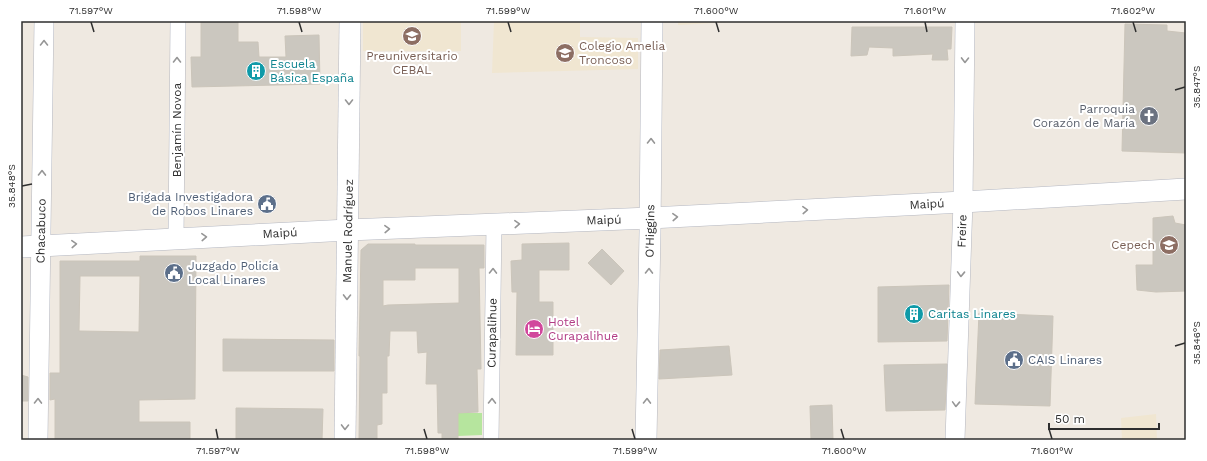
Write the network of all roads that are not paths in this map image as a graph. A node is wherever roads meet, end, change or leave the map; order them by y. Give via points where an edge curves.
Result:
1 (44, 21) edge
2 (178, 21) edge
3 (350, 21) edge
4 (652, 21) edge
5 (965, 21) edge
6 (1186, 189) edge
7 (963, 202) junction
8 (650, 218) junction
9 (494, 225) junction
10 (348, 230) junction
11 (176, 239) junction
12 (31, 246) edge
13 (38, 440) edge
14 (345, 440) edge
15 (491, 440) edge
16 (646, 440) edge
17 (955, 440) edge

12 -> 1 street, Chacabuco
11 -> 2 street, Benjamín Novoa
3 -> 10 main road, Manuel Rodríguez
8 -> 4 main road, O'Higgins
5 -> 7 street, Freire
6 - 7 main road, Maipú
8 -> 7 main road, Maipú
7 -> 17 street, Freire
9 -> 8 main road, Maipú
16 -> 8 main road, O'Higgins
10 -> 9 main road, Maipú
15 -> 9 street, Curapalihue
11 -> 10 main road, Maipú
10 -> 14 main road, Manuel Rodríguez
12 -> 11 main road, Maipú
13 -> 12 street, Chacabuco

